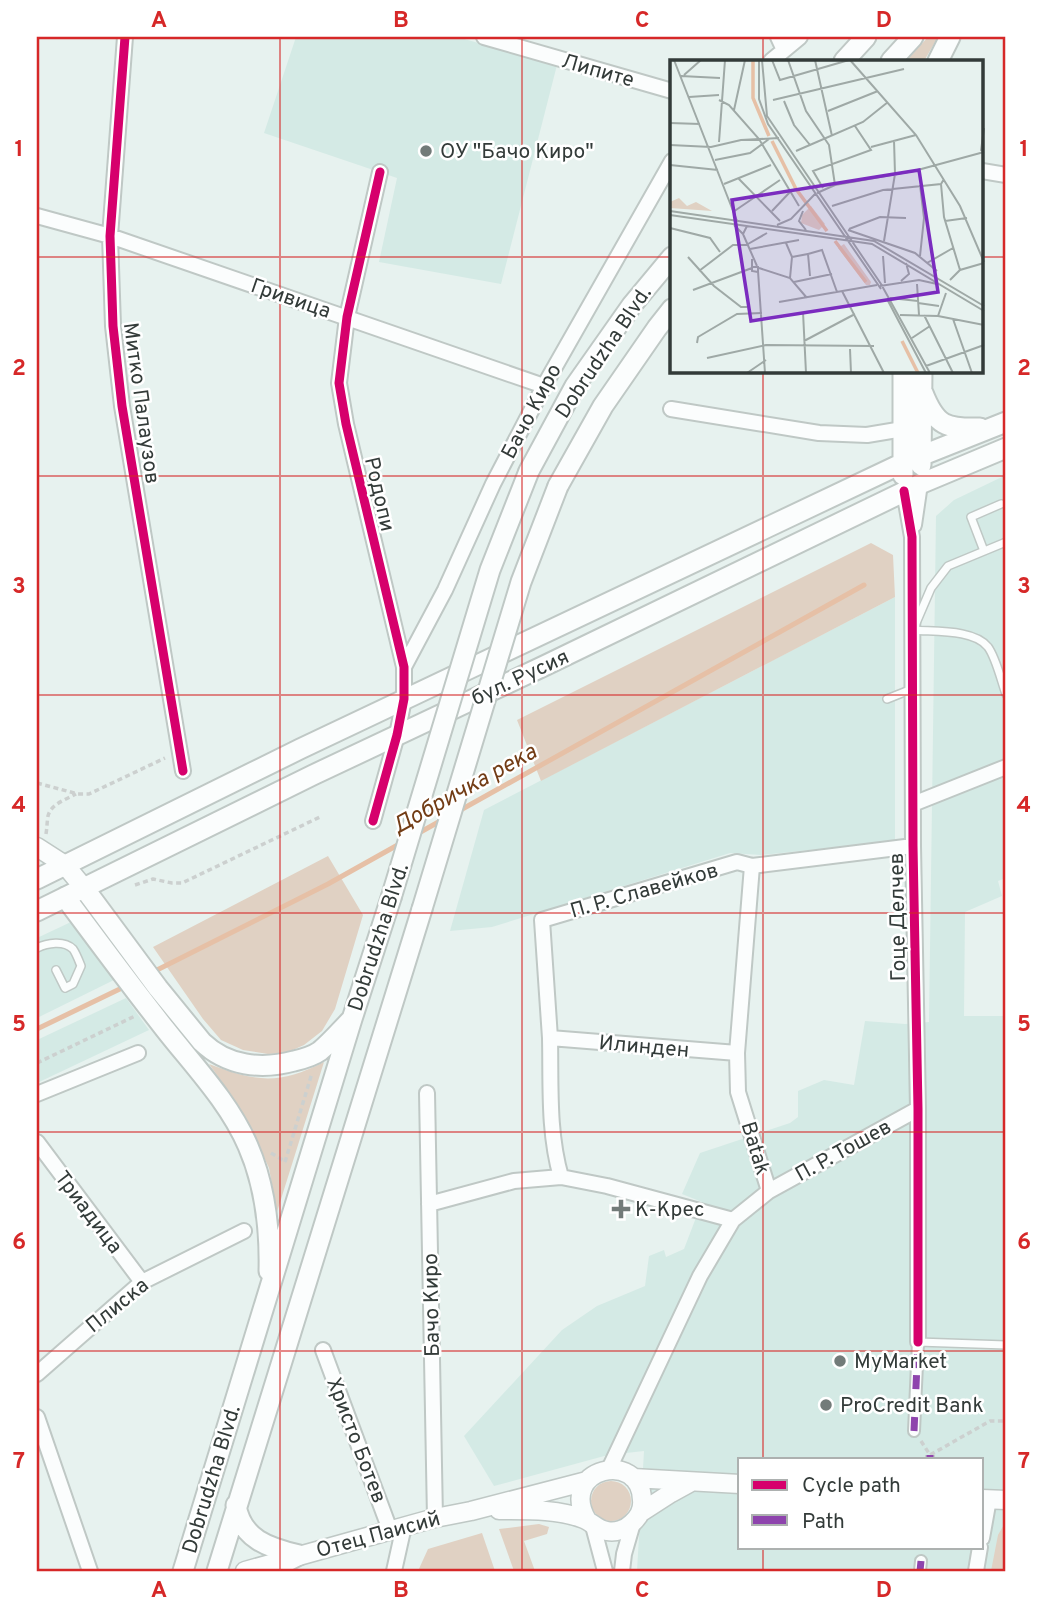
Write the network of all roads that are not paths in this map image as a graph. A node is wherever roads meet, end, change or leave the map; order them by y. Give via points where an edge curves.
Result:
1 (125, 37) edge
2 (484, 37) edge
3 (800, 37) edge
4 (866, 37) edge
5 (913, 37) edge
6 (950, 37) edge
7 (781, 43) edge
8 (772, 60) edge
9 (845, 60) edge
10 (892, 60) edge
11 (938, 60) edge
12 (670, 90) edge
13 (670, 165) edge
14 (984, 171) edge
15 (380, 172) dead end
16 (1006, 175) edge
17 (37, 216) edge
18 (110, 236) junction
19 (670, 259) edge
20 (670, 312) edge
21 (347, 317) junction
22 (903, 373) edge
23 (922, 380) edge
24 (544, 386) junction
25 (671, 410) dead end
26 (1000, 424) edge
27 (902, 429) junction
28 (1006, 448) edge
29 (921, 456) junction
30 (902, 463) junction
31 (912, 488) junction
32 (1001, 504) dead end
33 (1006, 542) edge
34 (984, 551) junction
35 (913, 630) junction
36 (404, 667) junction
37 (913, 688) junction
38 (1006, 694) edge
39 (404, 699) junction
40 (887, 699) dead end
41 (397, 735) junction
42 (1006, 767) edge
43 (183, 771) dead end
44 (913, 804) junction
45 (373, 821) dead end
46 (40, 844) edge
47 (913, 846) junction
48 (65, 865) junction
49 (752, 866) junction
50 (42, 876) edge
51 (121, 880) junction
52 (84, 888) junction
53 (65, 897) junction
54 (37, 911) edge
55 (117, 933) junction
56 (37, 948) edge
57 (129, 966) junction
58 (56, 970) dead end
59 (150, 993) junction
60 (352, 1019) junction
61 (550, 1038) junction
62 (138, 1053) dead end
63 (737, 1053) junction
64 (427, 1093) dead end
65 (37, 1094) edge
66 (918, 1109) junction
67 (37, 1142) edge
68 (561, 1177) junction
69 (769, 1191) junction
70 (429, 1205) junction
71 (733, 1220) junction
72 (244, 1231) dead end
73 (142, 1282) junction
74 (268, 1297) junction
75 (918, 1342) junction
76 (1006, 1345) edge
77 (323, 1350) dead end
78 (37, 1374) edge
79 (37, 1417) edge
80 (914, 1431) dead end
81 (609, 1469) junction
82 (634, 1478) junction
83 (587, 1481) junction
84 (694, 1481) junction
85 (738, 1484) edge
86 (205, 1498) junction
87 (992, 1499) edge
88 (236, 1505) junction
89 (471, 1511) junction
90 (435, 1518) junction
91 (636, 1518) junction
92 (590, 1523) junction
93 (397, 1528) junction
94 (984, 1530) edge
95 (980, 1548) edge
96 (299, 1555) junction
97 (90, 1571) edge
98 (170, 1571) edge
99 (183, 1571) edge
100 (217, 1571) edge
101 (245, 1571) edge
102 (268, 1571) edge
103 (394, 1571) edge
104 (605, 1571) edge
105 (622, 1571) edge
106 (975, 1571) edge

1 - 18 street, Митко Палаузов
2 - 12 street, Липите
3 - 7 street
4 - 9 main road
5 - 10 main road
6 - 11 main road
7 - 8 street
13 - 24 street, Бачо Киро
14 - 16 street
15 - 21 street, Родопи
17 - 18 street, Гривица
18 - 21 street, Гривица
18 - 43 street, Митко Палаузов via 122,405
19 - 60 main road, Dobrudzha Blvd., bridge via 575,386 529,471 490,570
20 - 88 main road, Dobrudzha Blvd., bridge via 603,406 558,486 522,582
21 - 24 street, Гривица
21 - 36 street, Родопи via 339,383
22 - 27 main road
23 - 26 main road via 929,408 940,422 964,428
23 - 29 main road
24 - 36 street, Бачо Киро
25 - 27 street via 819,433 867,435
26 - 29 main road, бул. Русия
27 - 30 main road
28 - 31 main road, бул. Русия
29 - 30 main road, бул. Русия
29 - 31 main road
30 - 31 main road
30 - 39 main road, бул. Русия
31 - 35 street, Гоце Делчев
31 - 41 main road, бул. Русия
32 - 34 lane via 971,517
33 - 34 lane
34 - 35 lane via 948,566 931,588
35 - 37 street, Гоце Делчев
35 - 38 lane via 980,639 988,647
36 - 39 street, Родопи
37 - 40 lane
37 - 44 street, Гоце Делчев
39 - 41 street, Родопи
39 - 48 main road, бул. Русия
41 - 45 street, Родопи
41 - 51 main road, бул. Русия
42 - 44 street
44 - 47 street, Гоце Делчев
46 - 48 street
46 - 50 street
47 - 49 street, П. Р. Славейков
47 - 66 street, Гоце Делчев
48 - 50 main road, бул. Русия
48 - 52 street
49 - 61 street, П. Р. Славейков via 737,862 542,920
49 - 63 street, Batak
50 - 53 street
51 - 52 main road, бул. Русия
51 - 55 main road via 109,883 106,890
52 - 53 main road, бул. Русия
52 - 55 main road
53 - 54 main road, бул. Русия
53 - 57 main road
55 - 57 main road
56 - 58 lane via 50,943 72,948 81,966 73,984 65,988
57 - 59 main road
59 - 60 main road via 210,1050 242,1064 300,1060 318,1052
59 - 74 main road via 248,1145 268,1224
60 - 74 main road, Dobrudzha Blvd.
61 - 63 street, Илинден
61 - 68 street via 552,1121
62 - 65 street
63 - 69 street, Batak via 738,1091
64 - 70 street, Бачо Киро
66 - 69 street, П. Р. Тошев
66 - 75 street, Гоце Делчев
67 - 73 street, Триадица
68 - 70 street via 514,1181
68 - 71 street
69 - 71 street, Batak
70 - 90 street, Бачо Киро
71 - 81 street, Batak via 701,1276
72 - 73 street, Плиска
73 - 78 street, Плиска
74 - 86 main road, Dobrudzha Blvd.
75 - 76 lane
75 - 80 street, Гоце Делчев
77 - 93 street, Христо Ботев
79 - 97 street
81 - 82 street
81 - 83 street, Отец Паисий
82 - 84 street
82 - 91 street via 642,1495
83 - 89 street, Отец Паисий
83 - 92 street via 580,1496
84 - 85 street
84 - 91 street, Отец Паисий
86 - 98 main road
86 - 99 main road, Dobrudzha Blvd.
87 - 94 street
88 - 96 main road via 238,1518 250,1534
88 - 100 main road, Dobrudzha Blvd.
89 - 90 street, Отец Паисий
89 - 92 street, Отец Паисий via 554,1513
90 - 93 street, Отец Паисий
91 - 92 street, Отец Паисий via 613,1532
91 - 105 street
92 - 104 street
93 - 96 street, Отец Паисий
93 - 103 street
95 - 106 street
96 - 101 street, Отец Паисий
96 - 102 main road

